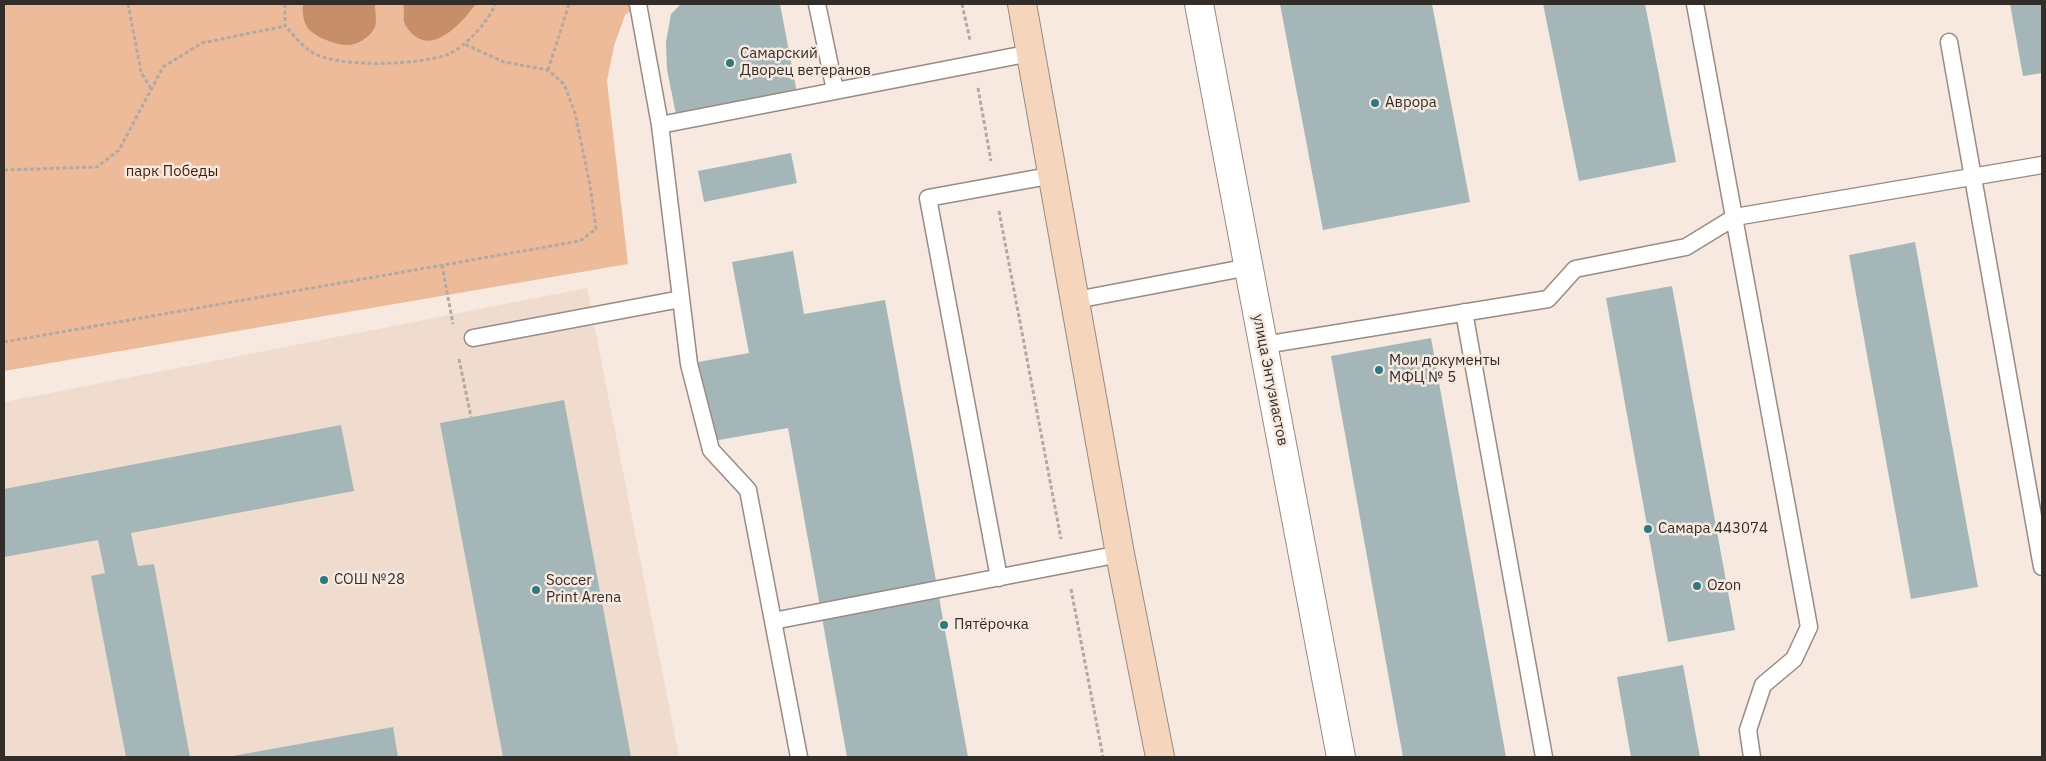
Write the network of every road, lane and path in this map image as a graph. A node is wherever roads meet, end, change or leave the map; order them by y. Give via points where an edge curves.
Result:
1 (128, 4) edge
2 (285, 4) edge
3 (495, 4) edge
4 (569, 4) edge
5 (638, 4) edge
6 (818, 4) edge
7 (962, 4) edge
8 (1022, 4) edge
9 (1199, 4) edge
10 (1695, 4) edge
11 (286, 26) junction
12 (1949, 42) dead end
13 (464, 44) junction
14 (1032, 53) junction
15 (974, 63) junction
16 (548, 70) junction
17 (151, 89) junction
18 (835, 90) junction
19 (660, 125) junction
20 (2042, 166) edge
21 (4, 170) edge
22 (1054, 175) junction
23 (1973, 177) junction
24 (995, 186) junction
25 (1735, 217) junction
26 (1249, 267) junction
27 (681, 299) junction
28 (1076, 300) junction
29 (1464, 312) junction
30 (473, 338) dead end
31 (4, 342) edge
32 (1264, 345) junction
33 (1120, 554) junction
34 (1066, 564) junction
35 (2042, 567) edge
36 (999, 578) junction
37 (773, 621) junction
38 (799, 757) edge
39 (1103, 757) edge
40 (1160, 757) edge
41 (1341, 757) edge
42 (1544, 757) edge
43 (1752, 757) edge

1 - 17 path via 140,72
2 - 11 path
3 - 13 path via 482,27
4 - 16 path
5 - 19 lane
6 - 18 lane
7 - 15 path
8 - 14 main road
9 - 26 street, улица Энтузиастов
10 - 25 lane
11 - 13 path via 310,51 331,60 351,63 430,60 451,53
11 - 17 path via 202,43 163,67
12 - 23 lane
13 - 16 path via 504,62
14 - 15 lane
14 - 22 main road
15 - 18 lane
15 - 24 path
16 - 31 path via 564,84 575,113 590,186 596,229 580,241
17 - 21 path via 119,150 97,167
18 - 19 lane
19 - 27 lane
20 - 23 lane
22 - 24 lane
22 - 28 main road
23 - 25 lane
23 - 35 lane
24 - 34 path
24 - 36 lane via 928,198
25 - 29 lane via 1686,247 1576,269 1548,299
25 - 43 lane via 1810,627 1794,659 1763,685 1748,730
26 - 28 lane
26 - 32 street, улица Энтузиастов
27 - 30 lane
27 - 37 lane via 689,364 711,450 748,490
28 - 33 main road
29 - 32 lane
29 - 42 lane
32 - 41 street, улица Энтузиастов
33 - 34 lane
33 - 40 main road
34 - 36 lane
34 - 39 path
36 - 37 lane
37 - 38 lane

